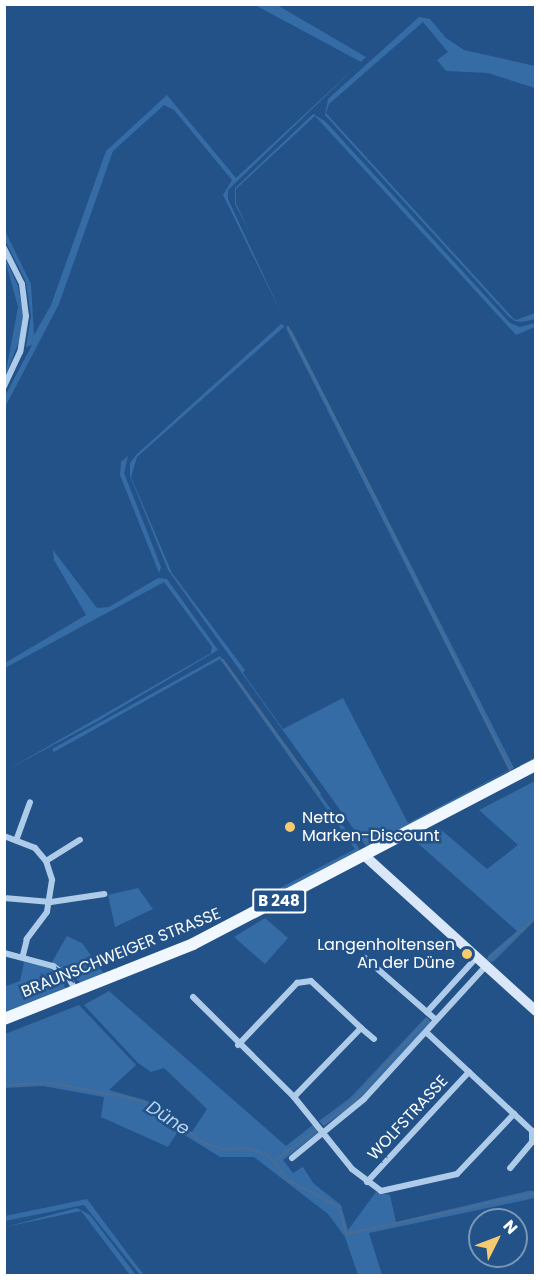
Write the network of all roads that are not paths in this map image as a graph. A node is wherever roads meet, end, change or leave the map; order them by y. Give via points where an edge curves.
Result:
1 (4, 248) edge
2 (4, 386) edge
3 (536, 765) edge
4 (30, 802) dead end
5 (4, 836) edge
6 (17, 838) junction
7 (80, 840) dead end
8 (365, 856) junction
9 (46, 861) junction
10 (104, 894) dead end
11 (4, 898) edge
12 (51, 902) junction
13 (4, 953) edge
14 (23, 955) junction
15 (365, 958) dead end
16 (476, 958) junction
17 (486, 966) junction
18 (76, 991) junction
19 (193, 997) dead end
20 (536, 1011) edge
21 (427, 1012) junction
22 (4, 1019) edge
23 (436, 1020) junction
24 (361, 1028) junction
25 (426, 1032) junction
26 (374, 1039) dead end
27 (238, 1045) junction
28 (469, 1072) junction
29 (294, 1097) junction
30 (514, 1114) junction
31 (324, 1132) junction
32 (292, 1158) dead end
33 (510, 1168) dead end
34 (368, 1182) junction

1 - 2 street via 22,284 26,316 20,352
3 - 8 main road, BRAUNSCHWEIGER STRASSE / B 248
4 - 6 street
5 - 6 street
6 - 9 street
7 - 9 street
8 - 16 street
8 - 18 main road, BRAUNSCHWEIGER STRASSE / B 248 via 193,944
9 - 12 street via 52,880
10 - 12 street
11 - 12 street
12 - 14 street via 27,939
13 - 14 street
14 - 18 street via 53,966 68,977
15 - 21 street
16 - 17 street
16 - 21 street
17 - 20 street
17 - 23 street
18 - 22 main road, BRAUNSCHWEIGER STRASSE / B 248
19 - 27 street
21 - 23 street
23 - 25 street
24 - 26 street
24 - 27 street via 311,981 303,979
24 - 29 street
25 - 28 street
25 - 31 street via 364,1099
27 - 29 street
28 - 30 street
28 - 34 street, WOLFSTRASSE
29 - 31 street
30 - 33 street via 534,1138
30 - 34 street via 454,1176 386,1192
31 - 32 street
31 - 34 street via 349,1165

